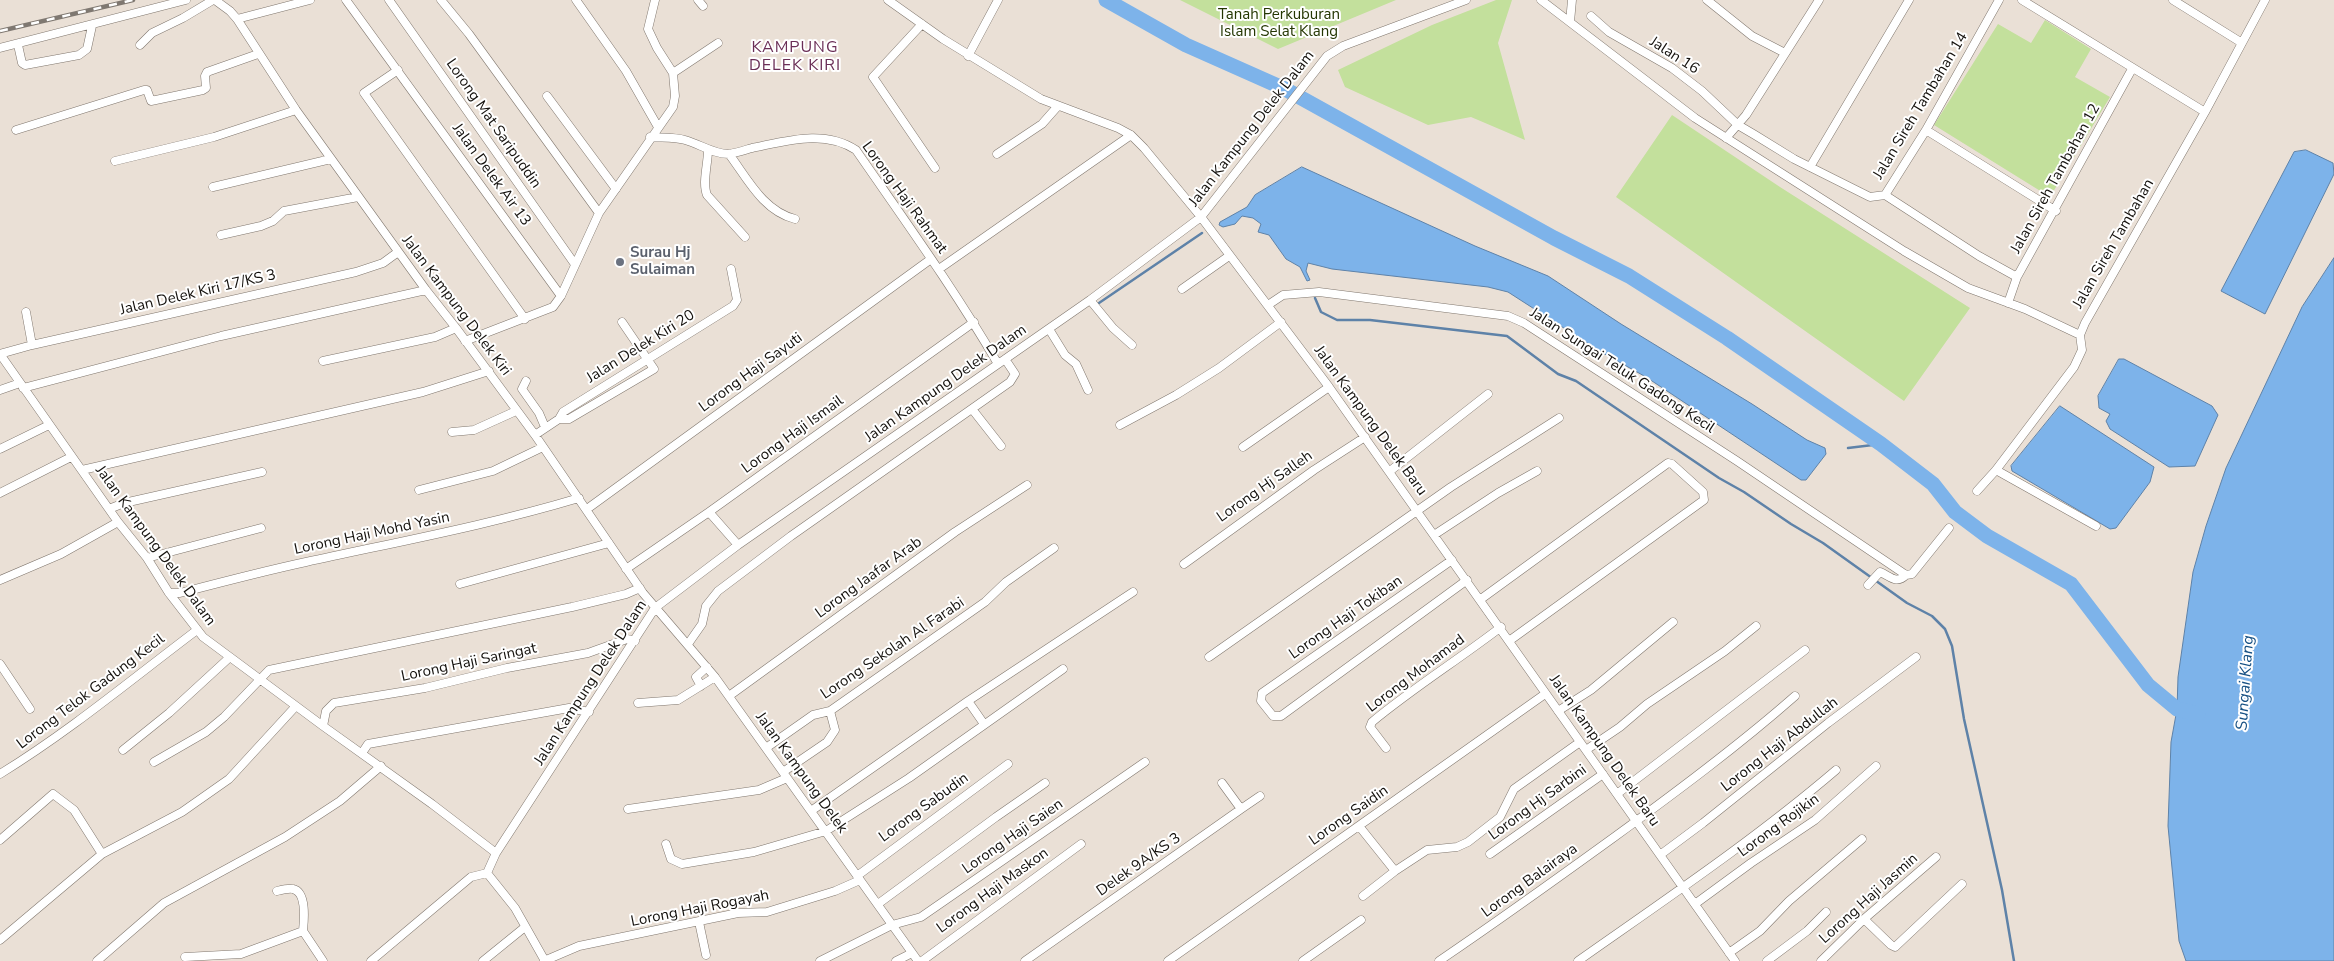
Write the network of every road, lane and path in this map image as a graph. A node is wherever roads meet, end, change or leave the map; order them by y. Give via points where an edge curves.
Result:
1 (186, 0) edge
2 (214, 0) edge
3 (310, 0) edge
4 (346, 0) edge
5 (389, 0) edge
6 (441, 0) edge
7 (576, 0) edge
8 (655, 0) edge
9 (888, 0) edge
10 (1466, 0) edge
11 (1541, 0) edge
12 (1572, 0) edge
13 (1707, 0) edge
14 (1819, 0) edge
15 (1909, 0) edge
16 (1999, 0) edge
17 (2022, 0) edge
18 (2173, 0) edge
19 (2265, 0) edge
20 (994, 2) edge
21 (1591, 16) dead end
22 (237, 19) junction
23 (1570, 22) junction
24 (922, 24) junction
25 (92, 26) junction
26 (718, 43) dead end
27 (2242, 43) junction
28 (18, 45) junction
29 (140, 45) dead end
30 (0, 48) edge
31 (1785, 53) junction
32 (258, 54) junction
33 (968, 56) junction
34 (2132, 69) junction
35 (398, 70) junction
36 (673, 73) junction
37 (548, 96) dead end
38 (1057, 107) junction
39 (296, 110) junction
40 (2205, 112) junction
41 (1738, 125) junction
42 (658, 127) junction
43 (16, 130) dead end
44 (1926, 130) junction
45 (1130, 135) junction
46 (650, 137) junction
47 (1726, 138) junction
48 (708, 150) junction
49 (729, 154) junction
50 (997, 154) dead end
51 (331, 159) junction
52 (116, 161) dead end
53 (1810, 167) junction
54 (935, 168) dead end
55 (213, 187) dead end
56 (616, 189) junction
57 (1885, 195) junction
58 (358, 196) junction
59 (2056, 211) junction
60 (599, 214) junction
61 (1201, 217) junction
62 (794, 220) dead end
63 (221, 235) dead end
64 (745, 237) dead end
65 (398, 252) junction
66 (1229, 256) junction
67 (931, 259) junction
68 (574, 263) junction
69 (731, 269) dead end
70 (939, 270) junction
71 (2017, 277) junction
72 (1182, 289) dead end
73 (426, 290) junction
74 (560, 296) junction
75 (1090, 300) junction
76 (2008, 303) junction
77 (1268, 305) junction
78 (26, 312) dead end
79 (525, 319) junction
80 (622, 322) dead end
81 (974, 322) junction
82 (1281, 322) junction
83 (456, 328) junction
84 (1049, 329) junction
85 (2080, 335) junction
86 (466, 341) junction
87 (32, 345) junction
88 (1132, 345) dead end
89 (0, 354) edge
90 (647, 360) junction
91 (323, 361) dead end
92 (1005, 363) junction
93 (489, 372) junction
94 (526, 381) dead end
95 (21, 385) junction
96 (1329, 387) junction
97 (0, 390) edge
98 (1088, 390) dead end
99 (1488, 394) dead end
100 (972, 409) junction
101 (516, 411) junction
102 (1559, 418) dead end
103 (559, 419) junction
104 (49, 425) junction
105 (1120, 425) dead end
106 (545, 427) junction
107 (452, 432) dead end
108 (536, 435) junction
109 (1365, 437) junction
110 (1001, 446) dead end
111 (543, 447) junction
112 (1243, 447) dead end
113 (0, 449) edge
114 (71, 457) junction
115 (82, 470) junction
116 (1996, 470) junction
117 (1390, 471) junction
118 (1537, 471) dead end
119 (262, 472) dead end
120 (1027, 485) dead end
121 (418, 490) dead end
122 (1978, 491) dead end
123 (0, 494) edge
124 (579, 498) junction
125 (109, 509) junction
126 (587, 509) junction
127 (1417, 511) junction
128 (709, 512) junction
129 (118, 522) junction
130 (2096, 526) dead end
131 (261, 528) dead end
132 (1949, 528) dead end
133 (1434, 535) junction
134 (609, 543) junction
135 (738, 545) junction
136 (1054, 548) dead end
137 (147, 558) junction
138 (1452, 560) junction
139 (1184, 564) dead end
140 (626, 568) junction
141 (1902, 573) junction
142 (0, 580) edge
143 (1466, 580) junction
144 (460, 584) dead end
145 (1868, 585) dead end
146 (640, 588) junction
147 (1133, 592) dead end
148 (169, 593) junction
149 (1481, 599) junction
150 (655, 608) junction
151 (1673, 622) dead end
152 (1756, 626) dead end
153 (1501, 627) junction
154 (197, 630) junction
155 (635, 641) junction
156 (1510, 641) junction
157 (688, 644) junction
158 (1805, 650) dead end
159 (230, 657) junction
160 (1209, 657) dead end
161 (1916, 657) dead end
162 (0, 664) edge
163 (707, 667) junction
164 (1063, 669) dead end
165 (715, 677) junction
166 (261, 679) junction
167 (700, 686) junction
168 (1545, 694) junction
169 (729, 696) junction
170 (1795, 696) dead end
171 (968, 701) junction
172 (638, 703) dead end
173 (296, 706) junction
174 (30, 708) dead end
175 (830, 711) junction
176 (1558, 711) junction
177 (589, 712) junction
178 (984, 724) junction
179 (323, 726) junction
180 (1580, 742) junction
181 (766, 748) junction
182 (1386, 748) dead end
183 (124, 750) dead end
184 (1586, 750) junction
185 (362, 753) junction
186 (154, 762) dead end
187 (1145, 762) dead end
188 (1008, 764) dead end
189 (381, 766) junction
190 (1876, 766) dead end
191 (1836, 770) dead end
192 (0, 774) edge
193 (1602, 774) junction
194 (785, 775) junction
195 (1045, 783) dead end
196 (1222, 783) dead end
197 (1617, 794) junction
198 (1260, 796) dead end
199 (628, 809) dead end
200 (1241, 809) junction
201 (811, 811) junction
202 (1636, 821) junction
203 (1359, 826) junction
204 (826, 831) junction
205 (1862, 839) dead end
206 (0, 840) edge
207 (666, 844) dead end
208 (1081, 844) dead end
209 (496, 853) junction
210 (102, 854) junction
211 (1490, 854) dead end
212 (1660, 854) junction
213 (1936, 857) dead end
214 (1395, 871) junction
215 (487, 873) junction
216 (858, 878) junction
217 (1962, 884) dead end
218 (1683, 887) junction
219 (277, 891) dead end
220 (1363, 896) dead end
221 (878, 904) junction
222 (1695, 904) junction
223 (1826, 912) dead end
224 (1864, 919) junction
225 (1361, 920) dead end
226 (699, 922) junction
227 (892, 925) junction
228 (526, 927) junction
229 (303, 931) junction
230 (0, 940) edge
231 (912, 953) junction
232 (706, 955) dead end
233 (185, 957) dead end
234 (1732, 958) edge
235 (98, 961) edge
236 (323, 961) edge
237 (371, 961) edge
238 (483, 961) edge
239 (544, 961) edge
240 (820, 961) edge
241 (896, 961) edge
242 (918, 961) edge
243 (922, 961) edge
244 (1025, 961) edge
245 (1168, 961) edge
246 (1303, 961) edge
247 (1439, 961) edge
248 (1578, 961) edge
249 (1767, 961) edge
250 (1821, 961) edge

1 - 25 street
2 - 22 street
2 - 29 street via 152,32
3 - 22 street
4 - 35 street, Jalan Delek Air 13
5 - 68 street, Lorong Mat Saripuddin
6 - 60 street
7 - 42 street via 626,71
8 - 36 street via 648,29
9 - 24 street, Jalan Kampung Delek Baru
10 - 61 street, Jalan Kampung Delek Dalam via 1343,46 1327,56
11 - 23 street
12 - 23 street
13 - 31 street via 1752,36
14 - 31 street
15 - 53 street
16 - 44 street, Jalan Sireh Tambahan 14
17 - 34 street
18 - 27 street
19 - 27 street, Jalan Sireh Tambahan
20 - 33 street
21 - 41 street, Jalan 16 via 1609,32 1672,68
22 - 32 street, Jalan Kampung Delek Kiri
23 - 47 street via 1673,102
24 - 33 street, Jalan Kampung Delek Baru
24 - 54 street via 873,77
25 - 28 street
25 - 28 street via 86,49 80,55 25,65
26 - 36 street
27 - 40 street, Jalan Sireh Tambahan
28 - 30 street
31 - 41 street
32 - 39 street, Jalan Kampung Delek Kiri
32 - 43 street via 207,72 203,90 151,101 147,90 144,90
33 - 38 street, Jalan Kampung Delek Baru
34 - 40 street
34 - 59 street, Jalan Sireh Tambahan 12
35 - 74 street, Jalan Delek Air 13
35 - 79 street via 364,93
36 - 42 street via 676,96
37 - 56 street
38 - 45 street, Jalan Kampung Delek Baru
38 - 50 street via 1042,124
39 - 51 street, Jalan Kampung Delek Kiri
39 - 52 street via 214,137
40 - 85 street, Jalan Sireh Tambahan
41 - 47 street
41 - 53 street, Jalan 16
42 - 46 street
44 - 57 street, Jalan Sireh Tambahan 14
44 - 59 street
45 - 61 street, Jalan Kampung Delek Baru
45 - 70 street
46 - 48 street, Lorong Haji Rahmat via 686,140
46 - 56 street via 640,157
47 - 76 street via 1948,278
48 - 49 street, Lorong Haji Rahmat
48 - 64 street via 704,188
49 - 62 street via 765,203
49 - 67 street, Lorong Haji Rahmat via 800,138 840,141 850,146 856,150
51 - 55 street
51 - 58 street, Jalan Kampung Delek Kiri
53 - 57 street, Jalan 16 via 1870,197
56 - 60 street
57 - 71 street, Jalan Sireh Tambahan 14
58 - 63 street via 284,211 261,226
58 - 65 street, Jalan Kampung Delek Kiri
59 - 71 street, Jalan Sireh Tambahan 12
60 - 68 street
61 - 66 street, Jalan Kampung Delek Baru
61 - 75 street, Jalan Kampung Delek Dalam
65 - 73 street, Jalan Kampung Delek Kiri
65 - 87 street, Jalan Delek Kiri 17/KS 3 via 383,263 348,274
66 - 72 street
66 - 77 street, Jalan Kampung Delek Baru
67 - 70 street, Lorong Haji Rahmat
67 - 126 street, Lorong Haji Sayuti
68 - 74 street
69 - 90 street, Jalan Delek Kiri 20 via 737,300 733,306
70 - 81 street, Lorong Haji Rahmat
71 - 76 street, Jalan Sireh Tambahan 12
73 - 83 street, Jalan Kampung Delek Kiri
73 - 95 street
74 - 79 street via 553,307
75 - 84 street, Jalan Kampung Delek Dalam
75 - 88 street
76 - 85 street
77 - 82 street, Jalan Kampung Delek Baru
77 - 141 street, Jalan Sungai Teluk Gadong Kecil via 1283,296 1319,292 1508,316 1524,323 1737,461
78 - 87 street
79 - 86 street
80 - 90 street
81 - 92 street, Lorong Haji Rahmat
81 - 128 street, Lorong Haji Ismail
82 - 96 street, Jalan Kampung Delek Baru
82 - 105 street via 1176,396
83 - 86 street, Jalan Kampung Delek Kiri
83 - 91 street via 434,337
84 - 92 street, Jalan Kampung Delek Dalam
84 - 98 street via 1065,355 1076,364
85 - 116 street, Jalan Sireh Tambahan via 2082,350 2074,368
86 - 93 street, Jalan Kampung Delek Kiri
87 - 89 street, Jalan Delek Kiri 17/KS 3
89 - 95 street, Jalan Kampung Delek Dalam
90 - 103 street, Jalan Delek Kiri 20 via 563,412
90 - 103 street, Jalan Delek Kiri 20 via 654,369 569,419
92 - 100 street via 1014,378
92 - 135 street, Jalan Kampung Delek Dalam
93 - 101 street, Jalan Kampung Delek Kiri
93 - 115 street via 414,394
94 - 106 street via 522,389
95 - 97 street
95 - 104 street, Jalan Kampung Delek Dalam
96 - 109 street, Jalan Kampung Delek Baru
96 - 112 street
99 - 117 street
100 - 110 street
100 - 157 street via 718,590 706,606 702,624
101 - 107 street via 474,430
101 - 108 street, Jalan Kampung Delek Kiri
102 - 127 street
103 - 106 street, Jalan Delek Kiri 20
104 - 113 street
104 - 114 street, Jalan Kampung Delek Dalam
106 - 108 street, Jalan Delek Kiri 20
108 - 111 street, Jalan Kampung Delek Kiri
109 - 117 street, Jalan Kampung Delek Baru
109 - 139 street, Lorong Hj Salleh
111 - 121 street via 493,471
111 - 124 street, Jalan Kampung Delek Kiri
114 - 115 street, Jalan Kampung Delek Dalam
114 - 123 street
115 - 125 street, Jalan Kampung Delek Dalam
116 - 122 street, Jalan Sireh Tambahan
116 - 130 street
117 - 127 street, Jalan Kampung Delek Baru
118 - 133 street
119 - 125 street
120 - 169 street, Lorong Jaafar Arab via 955,532
124 - 126 street, Jalan Kampung Delek Kiri
124 - 148 street, Lorong Haji Mohd Yasin via 459,530
125 - 129 street, Jalan Kampung Delek Dalam
126 - 134 street, Jalan Kampung Delek Kiri
127 - 133 street, Jalan Kampung Delek Baru
127 - 160 street
128 - 135 street
128 - 140 street, Lorong Haji Ismail
129 - 137 street, Jalan Kampung Delek Dalam
129 - 142 street via 61,554
131 - 137 street
132 - 141 street via 1912,574
133 - 138 street, Jalan Kampung Delek Baru
134 - 140 street, Jalan Kampung Delek Kiri
134 - 144 street
135 - 150 street, Jalan Kampung Delek Dalam
136 - 175 street, Lorong Sekolah Al Farabi via 1006,582 985,602
137 - 148 street, Jalan Kampung Delek Dalam
138 - 143 street, Jalan Kampung Delek Baru
138 - 143 street, Lorong Haji Tokiban via 1262,693 1261,701 1273,716 1281,716
140 - 146 street, Jalan Kampung Delek Kiri
141 - 145 street via 1899,580 1880,572
143 - 149 street, Jalan Kampung Delek Baru
146 - 150 street, Jalan Kampung Delek Kiri
146 - 166 street via 562,609 285,665 269,670
147 - 171 street
148 - 154 street, Jalan Kampung Delek Dalam
149 - 153 street, Jalan Kampung Delek Baru
149 - 156 street via 1668,463 1703,492 1704,500
150 - 155 street, Jalan Kampung Delek Dalam
150 - 157 street, Jalan Kampung Delek
151 - 176 street via 1591,690
152 - 184 street
153 - 156 street, Jalan Kampung Delek Baru
153 - 182 street, Lorong Mohamad via 1372,722 1370,727
154 - 159 street, Jalan Kampung Delek Dalam
154 - 192 street, Lorong Telok Gadung Kecil via 105,698 72,727
155 - 177 street, Jalan Kampung Delek Dalam
155 - 179 street, Lorong Haji Saringat via 626,639 588,653 425,688 334,703 326,711
156 - 168 street, Jalan Kampung Delek Baru
157 - 163 street, Jalan Kampung Delek
158 - 197 street
159 - 166 street, Jalan Kampung Delek Dalam
159 - 183 street
161 - 212 street, Lorong Haji Abdullah via 1828,723 1704,824
162 - 174 street
163 - 165 street, Jalan Kampung Delek
163 - 167 street via 696,677
164 - 178 street
165 - 167 street
165 - 169 street, Jalan Kampung Delek
166 - 173 street, Jalan Kampung Delek Dalam
166 - 186 street via 206,732
167 - 172 street via 678,700
168 - 176 street, Jalan Kampung Delek Baru
168 - 203 street, Lorong Saidin
169 - 181 street, Jalan Kampung Delek
170 - 202 street, Lorong Balairaya
171 - 178 street
171 - 201 street
173 - 179 street, Jalan Kampung Delek Dalam
173 - 210 street via 229,780 182,812
175 - 181 street, Lorong Sekolah Al Farabi via 813,715
175 - 194 street via 835,730 827,742
176 - 180 street, Jalan Kampung Delek Baru
177 - 185 street via 569,708 426,732 368,744
177 - 209 street, Jalan Kampung Delek Dalam
178 - 204 street via 909,778
179 - 185 street, Jalan Kampung Delek Dalam
180 - 184 street, Jalan Kampung Delek Baru
180 - 214 street via 1514,789 1500,817 1468,842 1457,847 1427,850
181 - 194 street, Jalan Kampung Delek
184 - 193 street, Jalan Kampung Delek Baru
185 - 189 street, Jalan Kampung Delek Dalam
187 - 227 street, Lorong Haji Saien via 942,904 916,920
188 - 216 street, Lorong Sabudin
189 - 209 street, Jalan Kampung Delek Dalam
189 - 235 street via 340,801 285,837 164,903
190 - 222 street, Lorong Rojikin via 1815,820
191 - 218 street via 1794,806
193 - 197 street, Jalan Kampung Delek Baru
193 - 211 street, Lorong Hj Sarbini
194 - 199 street via 759,790
194 - 201 street, Jalan Kampung Delek
195 - 221 street
196 - 200 street
197 - 202 street, Jalan Kampung Delek Baru
198 - 200 street, Delek 9A/KS 3
200 - 244 street, Delek 9A/KS 3
201 - 204 street, Jalan Kampung Delek
202 - 212 street, Jalan Kampung Delek Baru
202 - 247 street, Lorong Balairaya
203 - 214 street
203 - 245 street, Lorong Saidin
204 - 207 street via 754,852 682,864 671,859
204 - 216 street, Jalan Kampung Delek
205 - 234 street via 1789,901
206 - 210 street via 53,794 74,810
208 - 243 street, Lorong Haji Maskon
209 - 215 street, Jalan Kampung Delek Dalam
210 - 230 street
212 - 218 street, Jalan Kampung Delek Baru
213 - 224 street, Lorong Haji Jasmin
214 - 220 street
215 - 228 street via 506,894
215 - 237 street via 471,877
216 - 221 street, Jalan Kampung Delek
216 - 226 street, Lorong Haji Rogayah via 835,891 767,912 738,913
217 - 224 street via 1895,948
218 - 222 street, Jalan Kampung Delek Baru
218 - 248 street
219 - 229 street via 292,888 297,891 305,908
221 - 227 street, Jalan Kampung Delek
222 - 234 street, Jalan Kampung Delek Baru
223 - 249 street
224 - 250 street, Lorong Haji Jasmin
225 - 246 street
226 - 232 street
226 - 239 street, Lorong Haji Rogayah via 579,946
227 - 231 street, Jalan Kampung Delek
227 - 240 street, Lorong Haji Saien
228 - 238 street
228 - 239 street
229 - 233 street via 242,954
229 - 236 street
231 - 241 street
231 - 242 street, Jalan Kampung Delek

